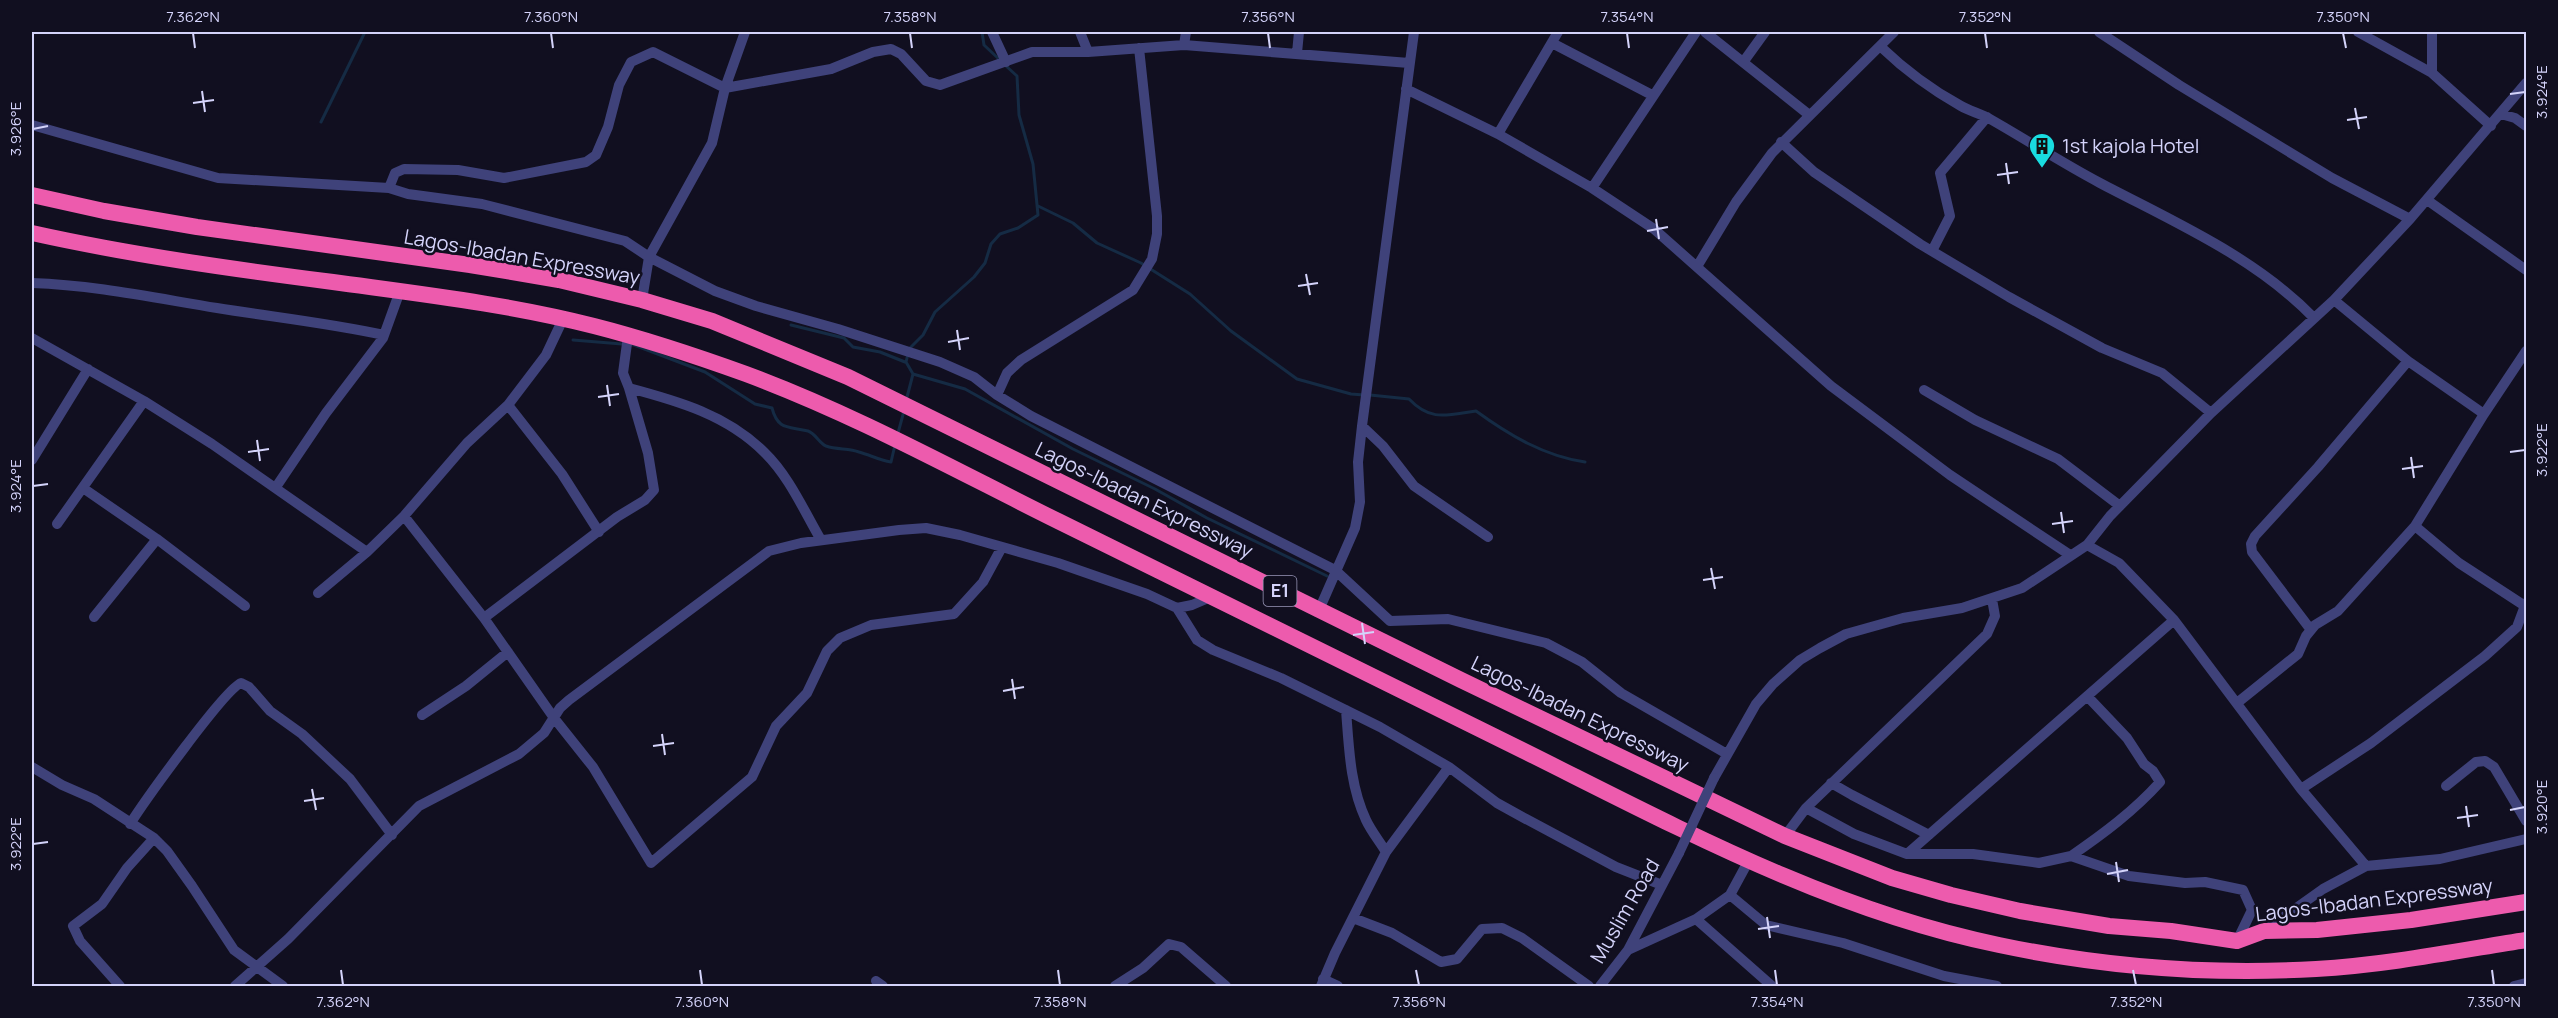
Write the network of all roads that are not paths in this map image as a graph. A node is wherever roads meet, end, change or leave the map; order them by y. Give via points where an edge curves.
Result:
1 (746, 32) edge
2 (992, 32) edge
3 (1080, 32) edge
4 (1186, 32) edge
5 (1299, 32) edge
6 (1414, 32) edge
7 (1558, 32) edge
8 (1696, 32) edge
9 (1705, 32) edge
10 (1765, 32) edge
11 (1894, 32) edge
12 (2099, 32) edge
13 (2358, 32) edge
14 (2432, 32) edge
15 (1552, 43) junction
16 (1184, 45) junction
17 (1881, 47) junction
18 (1139, 48) junction
19 (1088, 52) junction
20 (1298, 53) junction
21 (1744, 61) junction
22 (1006, 62) junction
23 (1409, 63) junction
24 (2432, 73) junction
25 (2526, 83) edge
26 (724, 88) junction
27 (1406, 89) junction
28 (1652, 95) junction
29 (1808, 114) junction
30 (2501, 114) junction
31 (1987, 117) junction
32 (32, 125) edge
33 (2491, 126) junction
34 (2526, 126) edge
35 (1498, 134) junction
36 (1781, 142) junction
37 (389, 188) junction
38 (1592, 188) junction
39 (32, 195) edge
40 (2427, 200) junction
41 (2410, 219) junction
42 (32, 233) edge
43 (1932, 251) junction
44 (649, 257) junction
45 (1698, 266) junction
46 (2526, 270) edge
47 (32, 283) edge
48 (400, 291) junction
49 (642, 300) junction
50 (2334, 300) junction
51 (2314, 318) junction
52 (563, 319) junction
53 (384, 335) junction
54 (628, 336) junction
55 (32, 338) edge
56 (2526, 351) edge
57 (2408, 361) junction
58 (88, 369) junction
59 (629, 388) junction
60 (1924, 390) dead end
61 (997, 395) junction
62 (144, 401) junction
63 (508, 405) junction
64 (2211, 413) junction
65 (2484, 414) junction
66 (1362, 426) junction
67 (32, 460) edge
68 (276, 487) junction
69 (83, 489) junction
70 (2120, 506) junction
71 (404, 516) junction
72 (57, 524) dead end
73 (2415, 526) junction
74 (599, 532) junction
75 (1488, 537) dead end
76 (157, 539) junction
77 (821, 540) junction
78 (2087, 545) junction
79 (1002, 547) junction
80 (367, 552) junction
81 (2070, 555) junction
82 (1335, 570) junction
83 (318, 594) dead end
84 (1214, 596) junction
85 (1992, 599) junction
86 (2526, 604) edge
87 (245, 606) dead end
88 (1177, 608) junction
89 (1319, 610) junction
90 (94, 617) dead end
91 (484, 618) junction
92 (2174, 620) junction
93 (2311, 630) junction
94 (508, 652) junction
95 (2088, 697) junction
96 (2237, 703) junction
97 (1346, 710) junction
98 (422, 715) dead end
99 (554, 718) junction
100 (1727, 753) junction
101 (32, 767) edge
102 (1449, 767) junction
103 (1832, 783) junction
104 (2446, 786) dead end
105 (2301, 789) junction
106 (1806, 808) junction
107 (2526, 821) edge
108 (130, 824) junction
109 (1929, 834) junction
110 (392, 835) junction
111 (1785, 836) junction
112 (154, 838) junction
113 (2526, 839) edge
114 (1386, 852) junction
115 (1907, 854) junction
116 (2072, 856) junction
117 (1749, 860) junction
118 (2366, 866) junction
119 (1662, 885) junction
120 (1730, 895) junction
121 (2526, 902) edge
122 (1353, 918) junction
123 (1696, 919) junction
124 (2264, 930) junction
125 (2526, 940) edge
126 (2237, 941) junction
127 (1628, 951) junction
128 (256, 967) junction
129 (1944, 976) junction
130 (1322, 983) edge
131 (2526, 983) edge
132 (120, 987) edge
133 (235, 987) edge
134 (283, 987) edge
135 (1115, 987) edge
136 (1226, 987) edge
137 (1338, 987) edge
138 (1589, 987) edge
139 (1600, 987) edge
140 (1772, 987) edge
141 (1953, 987) edge
142 (1997, 987) edge
143 (2514, 987) edge

1 - 26 street
2 - 22 street
3 - 19 street
4 - 16 street
5 - 20 street
6 - 23 street
7 - 15 street
8 - 28 street
9 - 21 street
10 - 21 street
11 - 17 street
12 - 41 street via 2332,177
13 - 24 street
14 - 24 street
15 - 28 street
15 - 35 street
16 - 18 street
16 - 20 street
17 - 29 street
17 - 31 street via 1930,87
18 - 19 street
18 - 61 street via 1157,216 1152,259 1133,290 1021,360 1007,373
19 - 22 street via 1032,52
20 - 23 street
21 - 29 street
22 - 26 street via 940,85 926,81 901,54 891,49 831,69
23 - 27 street
24 - 33 street
25 - 30 street, Muslim Road
26 - 37 street via 653,52 631,62 618,85 608,127 596,155 586,162 504,178 458,170 404,169 396,173
26 - 44 street via 712,143
27 - 35 street
27 - 66 street
28 - 38 street
29 - 36 street
30 - 33 street, Muslim Road
30 - 34 street
31 - 43 street via 1940,173 1950,216
31 - 51 street via 2084,175 2167,216 2240,259 2279,286
32 - 37 street via 218,178
33 - 40 street, Muslim Road
35 - 38 street
36 - 43 street via 1814,172
36 - 45 street via 1736,202
37 - 44 street via 482,204 625,241
38 - 45 street via 1654,229
39 - 49 highway, Lagos-Ibadan Expressway / E1 via 197,227 559,280
40 - 41 street, Muslim Road
40 - 46 street
41 - 50 street, Muslim Road
42 - 48 highway, E1 via 165,259
43 - 64 street via 2102,348 2162,373
44 - 49 street
44 - 61 street via 715,291 756,306 940,362 974,377
45 - 81 street via 1831,386 1950,475
47 - 53 street via 110,290
48 - 52 highway, E1
48 - 53 street
49 - 89 highway, Lagos-Ibadan Expressway / E1 via 712,321 848,378
50 - 51 street, Muslim Road
50 - 57 street
51 - 64 street, Muslim Road
52 - 54 highway, E1
52 - 63 street via 546,355
53 - 68 street
54 - 59 street via 623,373
54 - 84 highway, E1 via 750,376 828,407
55 - 58 street
56 - 65 street
57 - 65 street
57 - 93 street via 2251,544 2263,568
58 - 62 street
58 - 67 street
59 - 74 street via 654,490
59 - 77 street via 678,401 721,419 764,452 787,480
60 - 70 street via 1975,420 2058,459
61 - 82 street via 1031,416
62 - 68 street
62 - 69 street
63 - 71 street via 467,443
63 - 74 street via 562,474
64 - 70 street, Muslim Road
65 - 73 street
66 - 75 street via 1414,486
66 - 82 street via 1358,462 1360,502 1354,528
68 - 80 street
69 - 72 street
69 - 76 street
70 - 78 street, Muslim Road
71 - 80 street
71 - 91 street
73 - 86 street via 2459,563
73 - 93 street via 2338,611
74 - 91 street
76 - 87 street
76 - 90 street
77 - 79 street via 926,528
77 - 99 street via 769,551 569,700
78 - 81 street, Muslim Road
78 - 92 street via 2119,562
79 - 88 street via 1147,594
79 - 99 street via 983,582 954,614 871,625 840,638 827,651 807,693 776,726 752,777 651,862 593,767
80 - 83 street
81 - 85 street, Muslim Road via 2034,581
82 - 89 street
82 - 100 street via 1390,621 1448,619 1546,643 1582,662 1621,693
84 - 88 street
84 - 117 highway, E1
85 - 100 street, Muslim Road via 1846,634 1820,648 1773,684 1756,704
85 - 103 street via 1995,616 1987,634
86 - 105 street via 2517,627 2485,656 2371,743
88 - 97 street via 1197,640 1213,650
89 - 111 highway, Lagos-Ibadan Expressway / E1
91 - 94 street
92 - 95 street
92 - 96 street
93 - 96 street via 2298,654
94 - 98 street
94 - 99 street
95 - 109 street
95 - 116 street via 2127,738 2160,782 2116,824
96 - 105 street
97 - 102 street
97 - 114 street via 1357,798 1366,823
99 - 110 street via 531,745 419,806
100 - 119 street, Muslim Road, bridge
101 - 108 street via 94,799
102 - 114 street
102 - 119 street via 1497,803 1616,867
103 - 106 street
103 - 109 street
104 - 107 street via 2476,762 2485,761 2494,767
105 - 118 street
106 - 111 street
106 - 115 street via 1854,834
108 - 110 street via 186,747 241,683 350,779
108 - 112 street
109 - 115 street
110 - 128 street
111 - 126 highway, Lagos-Ibadan Expressway / E1 via 1892,878 2020,911
112 - 128 street via 192,886 234,950
112 - 132 street via 102,904 73,926 80,941
113 - 118 street via 2440,859
114 - 122 street
115 - 116 street via 1973,854 2039,863
116 - 126 street via 2129,876 2205,882 2243,890 2252,910
117 - 120 street
117 - 125 highway, E1 via 1864,907 1936,931 2000,946 2116,964 2254,971 2321,969
118 - 124 street via 2323,889
119 - 127 street, Muslim Road
120 - 123 street
120 - 129 street via 1766,925 1843,943
121 - 124 highway, Lagos-Ibadan Expressway via 2411,921 2317,930
122 - 130 street
122 - 138 street via 1392,933 1441,962 1457,959 1482,929 1502,928 1559,963
123 - 127 street
123 - 140 street
124 - 126 highway, Lagos-Ibadan Expressway
127 - 139 street, Muslim Road
128 - 133 street
128 - 134 street
129 - 141 street
129 - 142 street
130 - 137 street
131 - 143 street
135 - 136 street via 1169,944 1181,947

